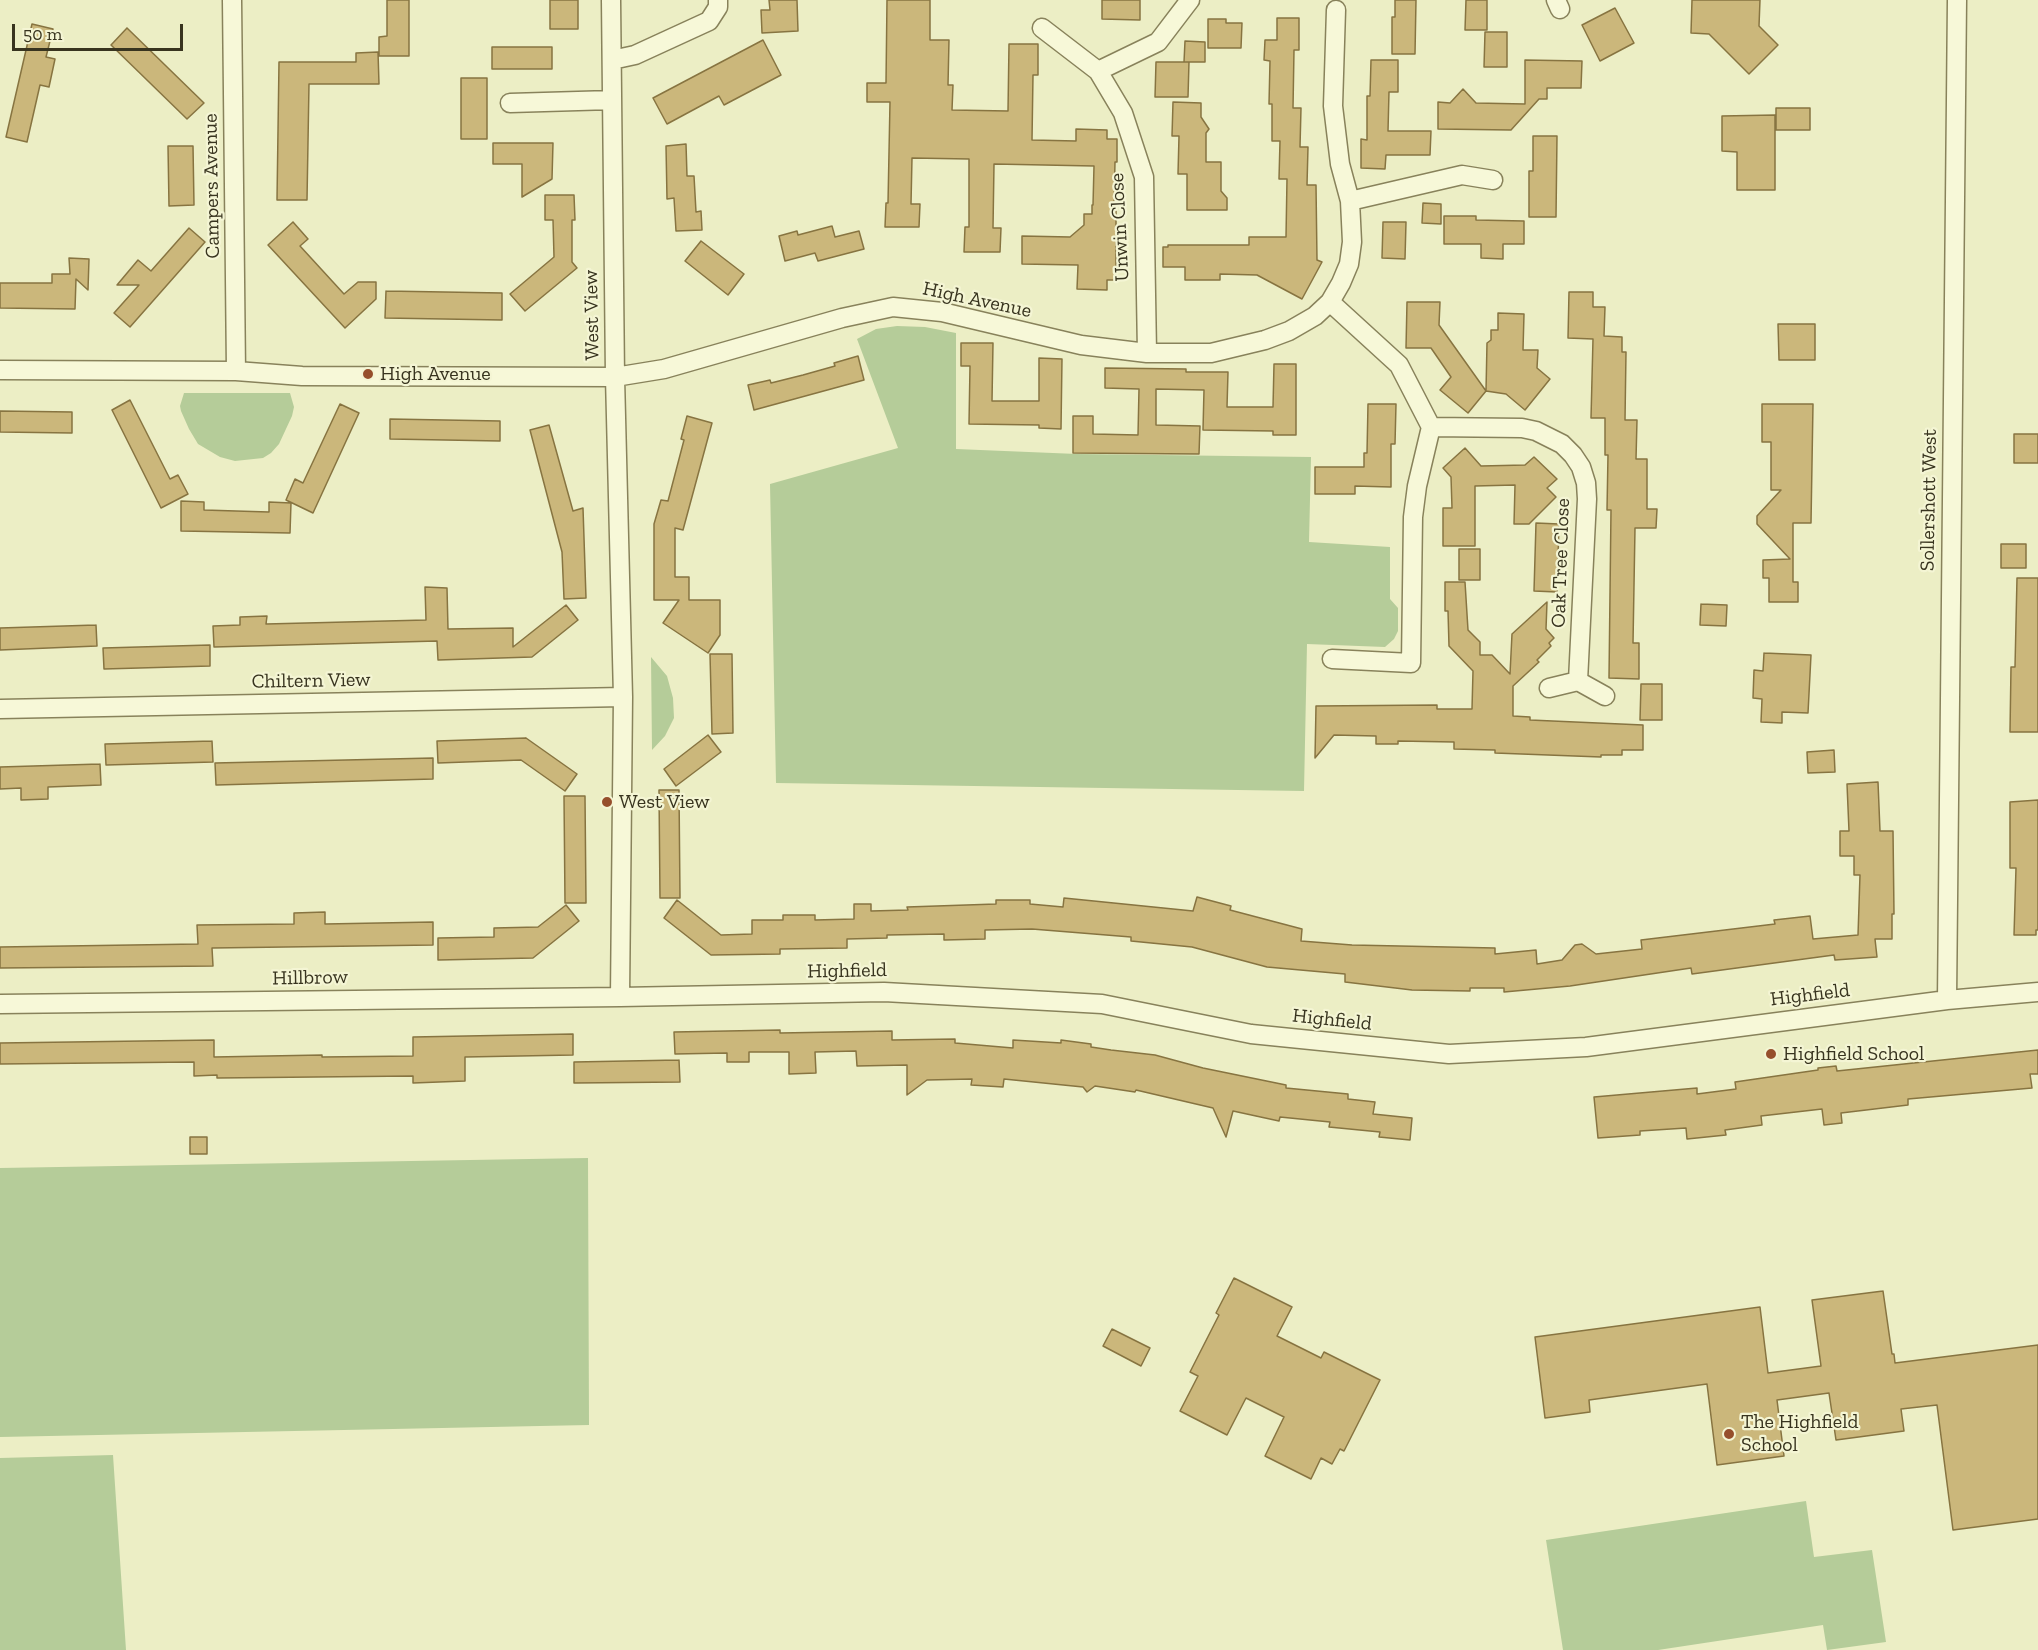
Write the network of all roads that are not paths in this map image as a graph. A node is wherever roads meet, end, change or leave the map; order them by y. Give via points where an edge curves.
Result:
1 (232, 0) edge
2 (611, 0) edge
3 (718, 0) edge
4 (1190, 0) edge
5 (1957, 0) edge
6 (1336, 10) dead end
7 (1042, 28) dead end
8 (612, 60) junction
9 (1098, 71) junction
10 (612, 100) junction
11 (510, 103) dead end
12 (1493, 180) dead end
13 (1350, 201) junction
14 (1330, 302) junction
15 (1147, 353) junction
16 (0, 370) edge
17 (236, 371) junction
18 (615, 377) junction
19 (1431, 427) junction
20 (1332, 659) dead end
21 (1578, 681) junction
22 (1549, 688) dead end
23 (1605, 696) dead end
24 (623, 697) junction
25 (0, 709) edge
26 (2038, 992) edge
27 (620, 997) junction
28 (1947, 1000) junction
29 (0, 1004) edge

1 - 17 street, Campers Avenue
2 - 8 street, West View
3 - 8 street via 709,21 635,55
4 - 9 street via 1158,42
5 - 28 street, Sollershott West
6 - 13 street, High Avenue via 1333,105 1340,164
7 - 9 street, Unwin Close
8 - 10 street, West View
9 - 15 street, Unwin Close via 1122,113 1144,177
10 - 11 street
10 - 18 street, West View
12 - 13 street via 1462,175
13 - 14 street, High Avenue via 1349,264
14 - 15 street, High Avenue via 1315,316 1265,340 1211,353
14 - 19 street via 1399,365
15 - 18 street, High Avenue via 1081,345 942,312 893,308 842,318 664,369
16 - 17 street, High Avenue
17 - 18 street, High Avenue via 303,376
18 - 24 street, West View
19 - 20 street via 1413,516 1411,663
19 - 21 street, Oak Tree Close via 1513,427 1536,431 1562,444 1581,467 1587,499
21 - 22 street
21 - 23 street
24 - 25 street, Chiltern View
24 - 27 street, West View
26 - 28 street, Highfield
27 - 28 street, Highfield via 884,992 1102,1004 1251,1034 1449,1054 1586,1047
27 - 29 street, Hillbrow

